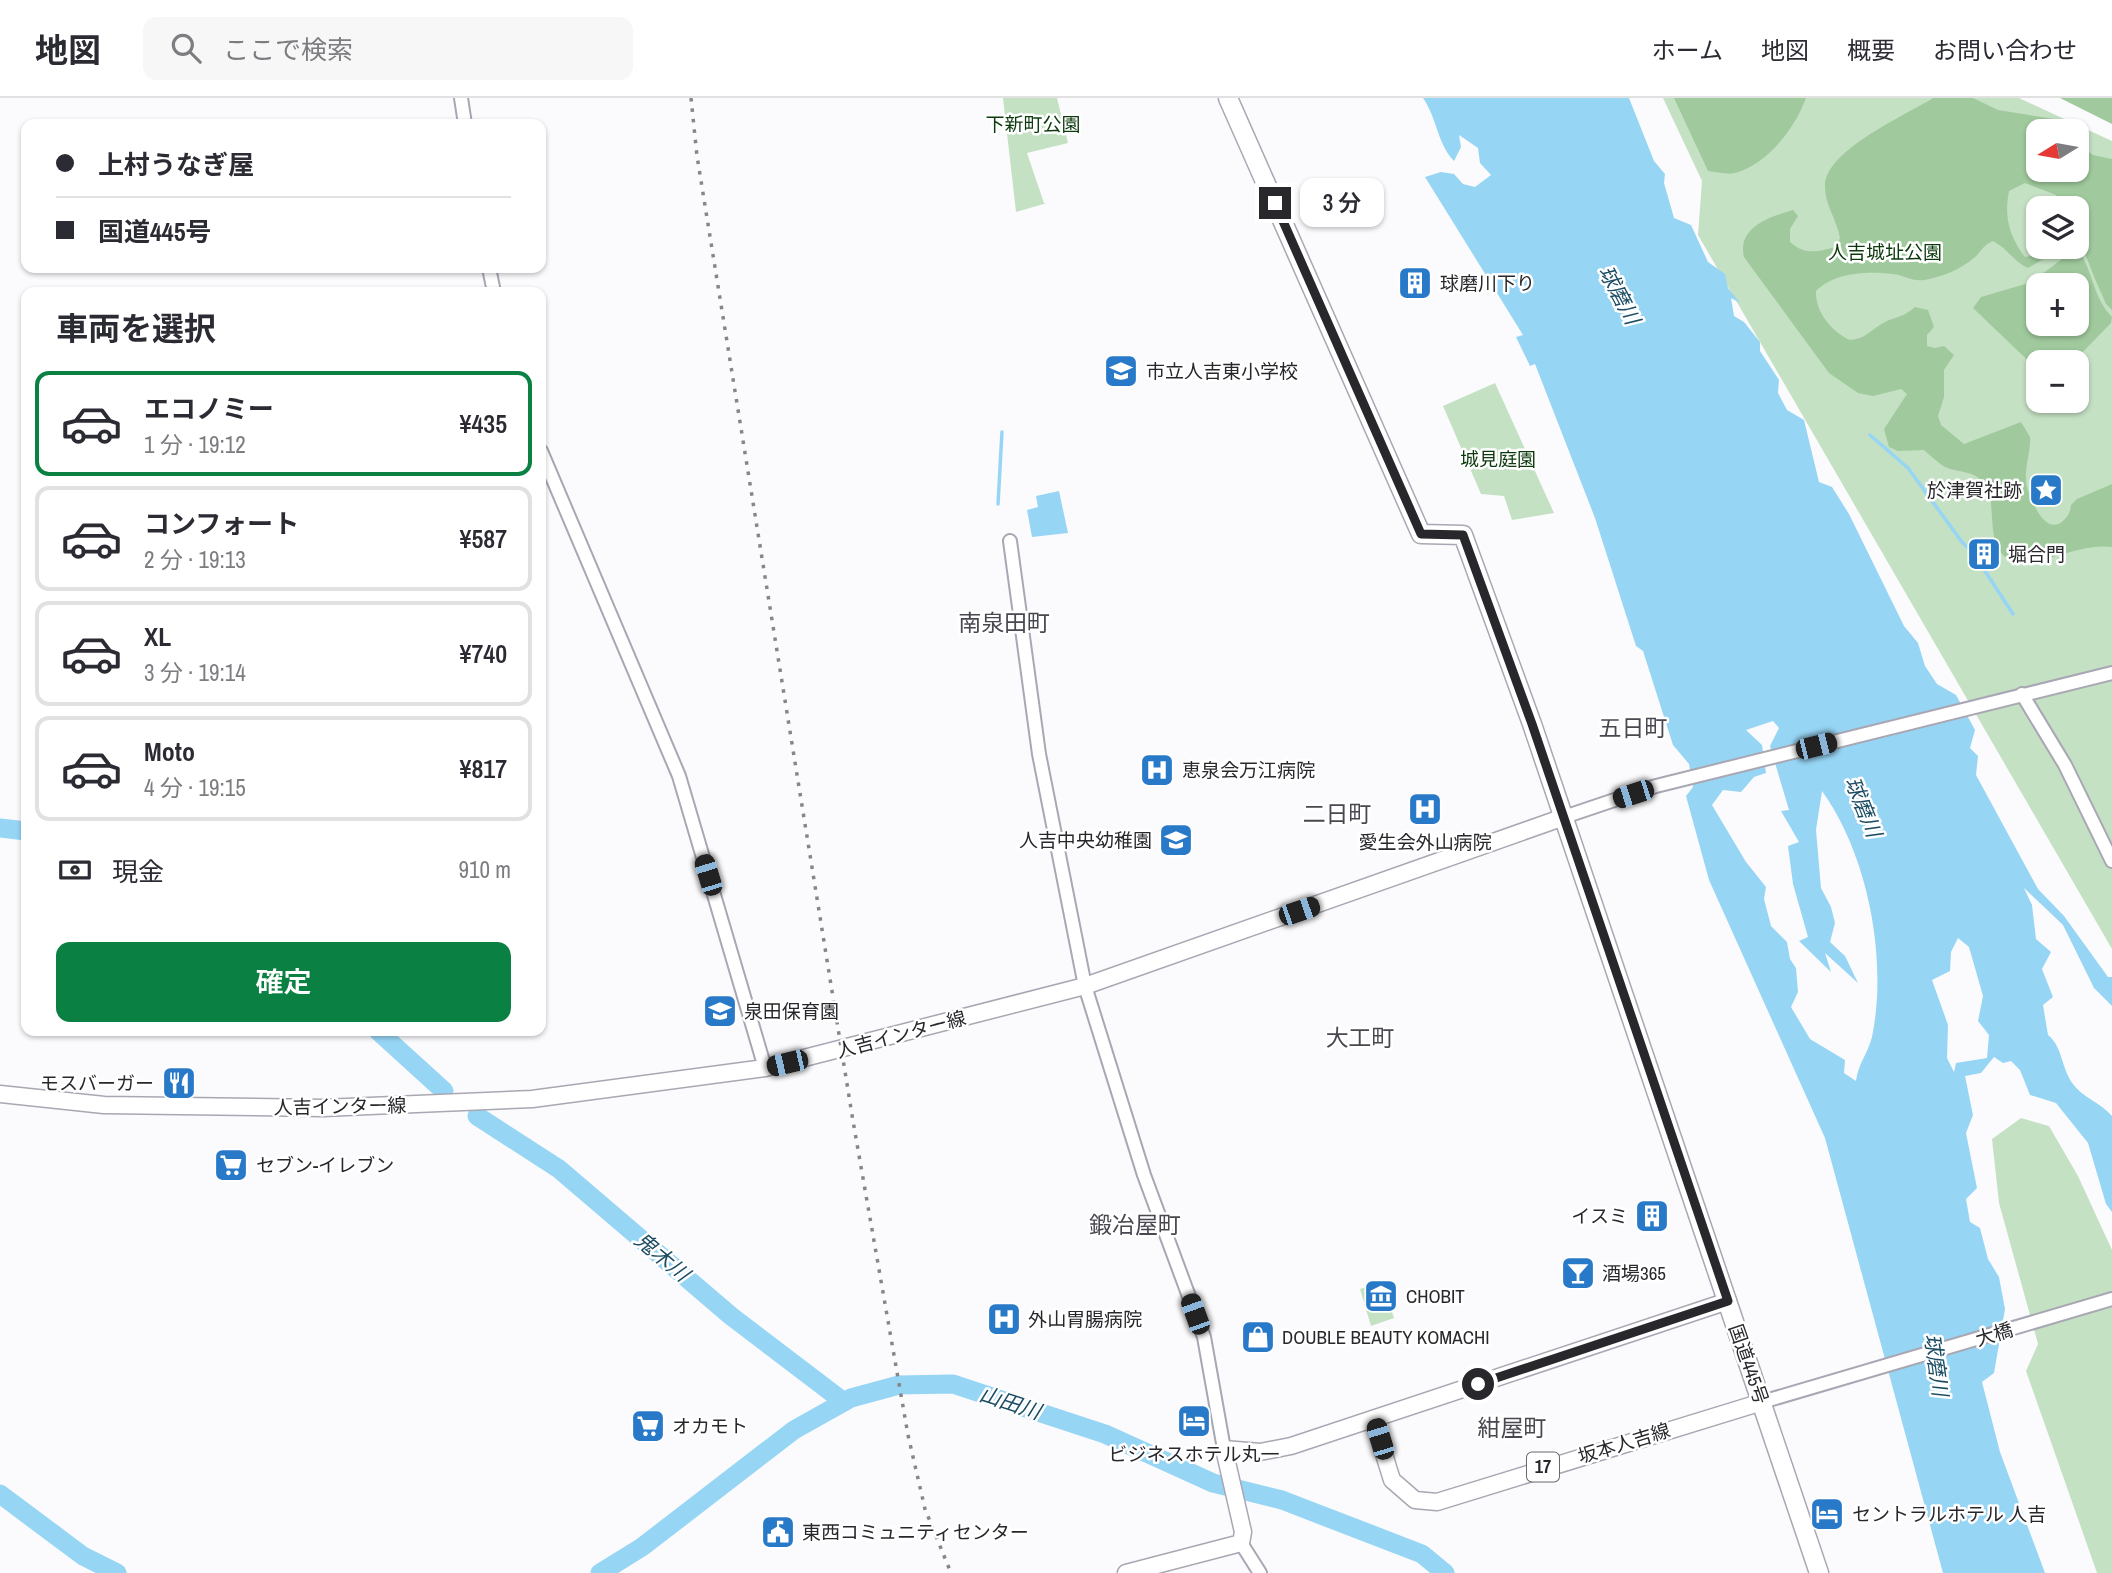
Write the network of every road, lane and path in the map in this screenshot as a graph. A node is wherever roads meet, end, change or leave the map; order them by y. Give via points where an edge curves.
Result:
1 (461, 98) edge
2 (1228, 98) edge
3 (464, 119) edge
4 (546, 463) edge
5 (1010, 541) dead end
6 (2112, 673) edge
7 (2022, 694) junction
8 (1564, 817) junction
9 (2112, 861) edge
10 (1086, 986) junction
11 (765, 1068) junction
12 (0, 1094) edge
13 (2112, 1299) edge
14 (1728, 1301) junction
15 (1762, 1402) junction
16 (1373, 1419) junction
17 (1225, 1455) junction
18 (1242, 1537) junction
19 (1126, 1573) edge
20 (1260, 1573) edge
21 (1819, 1573) edge

1 - 3 street
2 - 8 highway, 国道445号 via 1421,534 1463,535
4 - 11 street via 679,776
5 - 10 street via 1039,754
6 - 7 street
7 - 8 street via 1666,784
7 - 9 street via 2065,765
8 - 10 main road, 人吉インター線
8 - 14 highway, 国道445号
10 - 11 main road, 人吉インター線
10 - 17 street via 1144,1175 1204,1337
11 - 12 main road, 人吉インター線 via 533,1099 323,1108 104,1105
13 - 15 street, 大橋
14 - 15 highway, 国道445号
14 - 16 main road
15 - 16 main road, 坂本人吉線 / 17 via 1437,1502 1415,1500 1392,1480
15 - 21 highway, 国道445号
16 - 17 main road via 1291,1446
17 - 18 main road
18 - 19 main road
18 - 20 street

